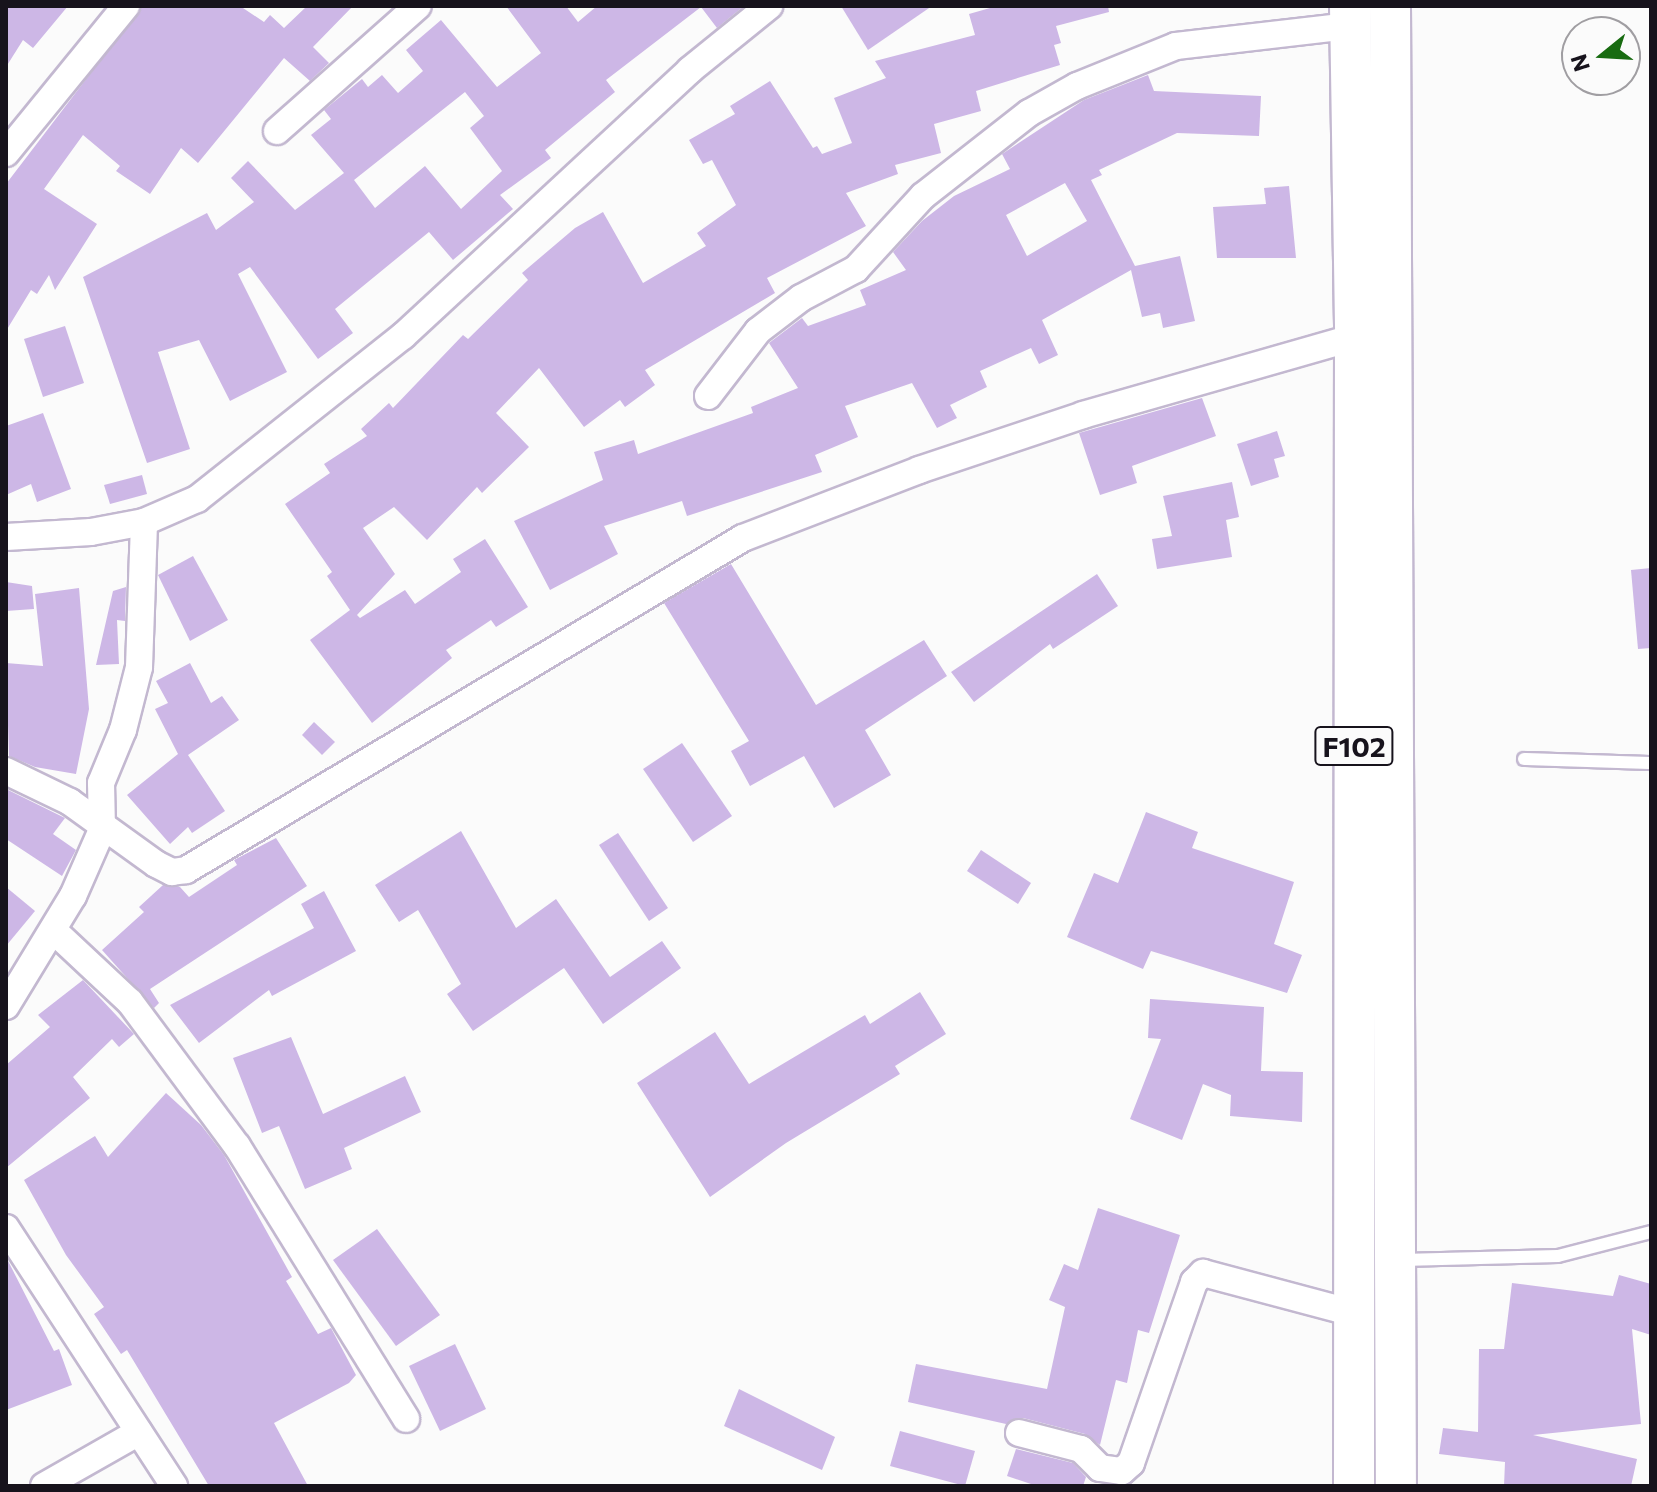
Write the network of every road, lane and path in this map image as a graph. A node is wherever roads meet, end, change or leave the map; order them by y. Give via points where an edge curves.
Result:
1 (126, 6) edge
2 (418, 6) edge
3 (769, 6) edge
4 (1390, 6) edge
5 (1350, 16) edge
6 (277, 131) dead end
7 (6, 153) edge
8 (1355, 337) junction
9 (708, 396) dead end
10 (144, 522) junction
11 (6, 537) edge
12 (1524, 759) dead end
13 (1651, 763) edge
14 (6, 771) edge
15 (102, 830) junction
16 (53, 930) junction
17 (6, 1006) edge
18 (6, 1228) edge
19 (1651, 1232) edge
20 (1395, 1261) junction
21 (1353, 1313) junction
22 (406, 1419) dead end
23 (139, 1432) junction
24 (1019, 1433) dead end
25 (44, 1486) edge
26 (174, 1486) edge
27 (1354, 1486) edge
28 (1396, 1486) edge

1 - 7 street
2 - 6 street
3 - 10 street via 690,70 403,336 197,499
4 - 20 main road, F102
5 - 8 main road, F102
5 - 9 street via 1176,46 1077,86 1029,113 923,196 856,269 801,298 758,331
8 - 15 street via 1083,415 919,470 743,538 186,870 172,872
8 - 21 main road, F102
10 - 11 street via 91,532
10 - 15 street via 139,667 123,730 106,761
12 - 13 lane
14 - 15 street via 70,802
15 - 16 street
16 - 17 street
16 - 22 street via 130,1002 229,1134
18 - 23 street
19 - 20 lane via 1558,1256
20 - 28 main road, F102
21 - 24 street via 1203,1273 1194,1282 1131,1463 1122,1471 1100,1468 1081,1449
21 - 27 main road, F102
23 - 25 street
23 - 26 street

